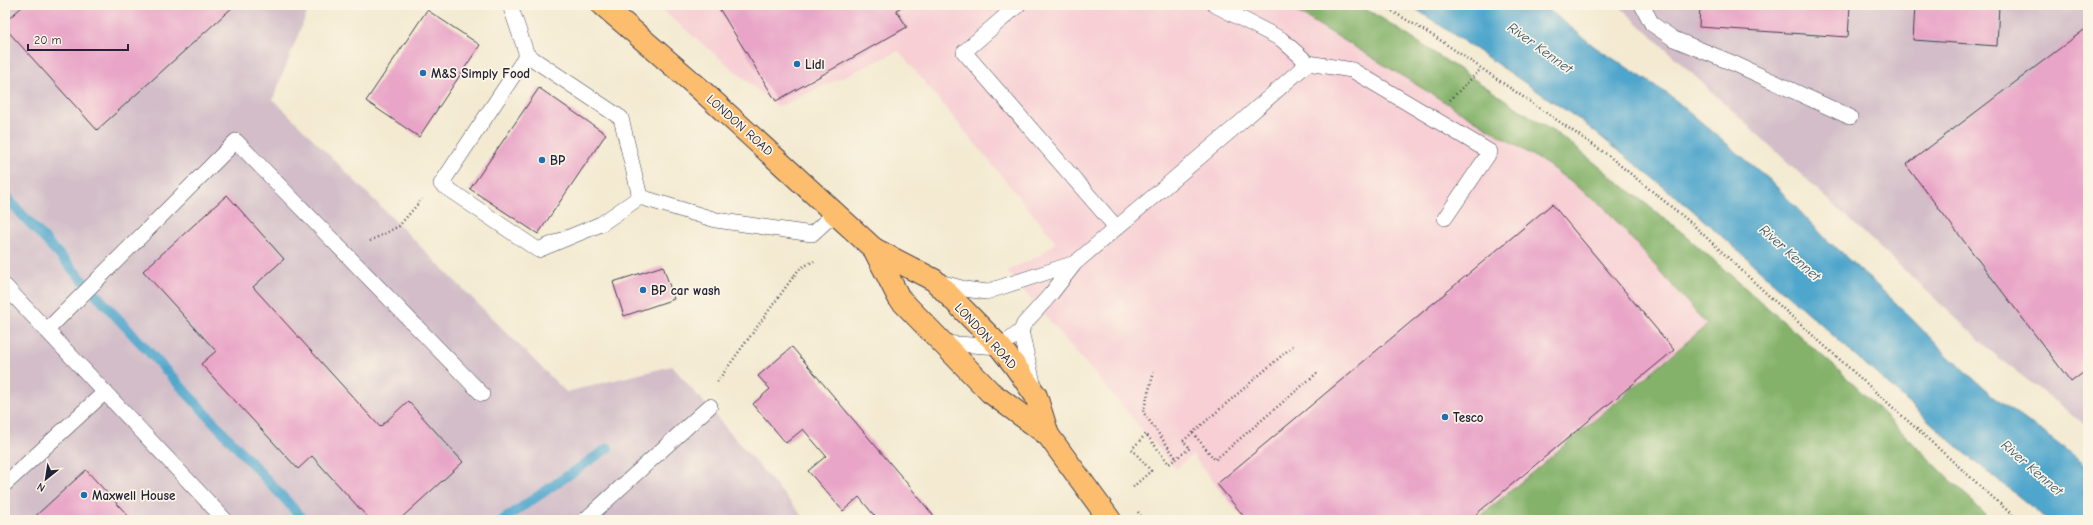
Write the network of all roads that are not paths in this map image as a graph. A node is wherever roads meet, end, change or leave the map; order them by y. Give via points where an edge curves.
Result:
1 (510, 5) edge
2 (603, 5) edge
3 (1018, 5) edge
4 (1215, 5) edge
5 (1642, 5) edge
6 (527, 55) junction
7 (1308, 63) junction
8 (1850, 117) dead end
9 (640, 196) junction
10 (835, 213) junction
11 (1445, 218) dead end
12 (1116, 227) junction
13 (874, 249) junction
14 (1075, 263) junction
15 (934, 280) junction
16 (5, 286) edge
17 (47, 330) junction
18 (1021, 331) junction
19 (942, 343) junction
20 (1000, 347) junction
21 (105, 392) junction
22 (482, 394) dead end
23 (1036, 396) junction
24 (710, 406) road end
25 (1048, 435) junction
26 (5, 484) edge
27 (225, 520) edge
28 (585, 520) edge
29 (1110, 520) edge

1 - 6 lane
2 - 10 main road, LONDON ROAD via 700,89
3 - 12 lane via 964,52
4 - 7 lane via 1281,40
5 - 8 lane via 1652,24 1674,39 1742,66
6 - 9 lane via 621,118
6 - 9 lane via 441,184 538,250 601,224
7 - 11 lane via 1352,70 1490,152
7 - 12 lane
9 - 10 lane via 716,220 812,234
10 - 13 main road, LONDON ROAD
12 - 14 lane
13 - 15 main road, LONDON ROAD
13 - 19 main road, LONDON ROAD via 899,298
14 - 15 lane via 986,292
14 - 18 lane via 1024,324
15 - 20 main road, LONDON ROAD
16 - 17 lane
17 - 21 lane
17 - 22 lane via 236,141
18 - 20 lane
18 - 23 lane
19 - 20 lane
19 - 25 main road, LONDON ROAD via 990,392
20 - 23 main road, LONDON ROAD
21 - 26 lane
21 - 27 lane
23 - 25 main road, LONDON ROAD
24 - 28 lane
25 - 29 main road, LONDON ROAD

